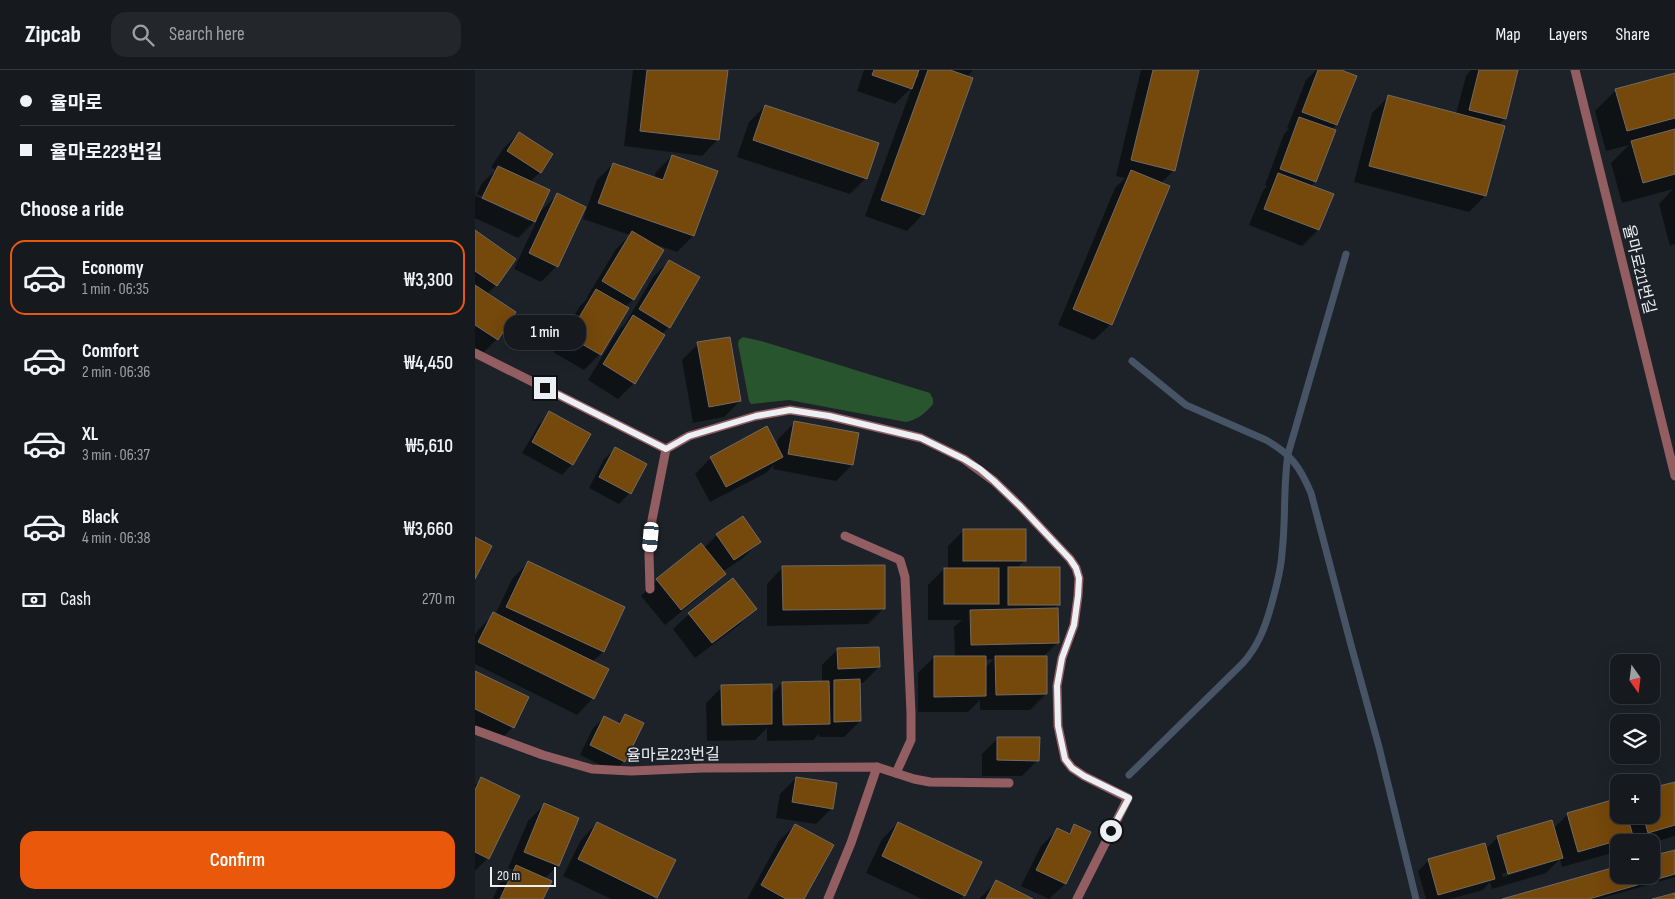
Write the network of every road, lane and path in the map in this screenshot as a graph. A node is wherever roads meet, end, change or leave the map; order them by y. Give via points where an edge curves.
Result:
1 (1575, 70) edge
2 (475, 354) edge
3 (666, 449) junction
4 (1675, 476) edge
5 (845, 536) dead end
6 (650, 588) dead end
7 (475, 730) edge
8 (877, 767) junction
9 (896, 773) junction
10 (1009, 783) dead end
11 (828, 899) edge
12 (1077, 899) edge

1 - 4 lane, 율마로211번길
2 - 3 lane
3 - 6 lane via 652,520
3 - 12 lane via 689,436 756,416 790,410 921,438 980,469 1070,559 1079,578 1078,596 1074,625 1062,658 1057,686 1058,726 1065,759 1084,776 1129,798
5 - 9 lane via 900,560 905,577 911,740
7 - 8 lane, 율마로223번길 via 543,756 592,769
8 - 9 lane, 율마로223번길
8 - 11 lane
9 - 10 lane, 율마로223번길 via 930,782

